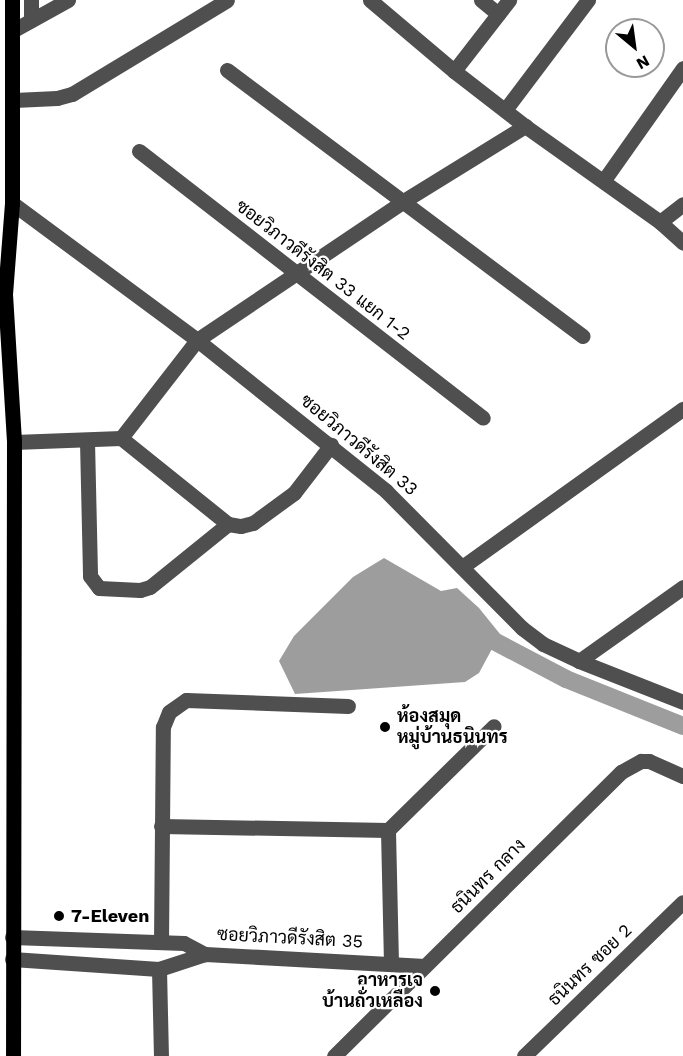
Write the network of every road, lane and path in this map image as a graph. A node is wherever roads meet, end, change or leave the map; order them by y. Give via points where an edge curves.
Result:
1 (12, 0) edge
2 (31, 0) edge
3 (68, 0) edge
4 (227, 0) edge
5 (370, 0) edge
6 (481, 0) edge
7 (509, 0) edge
8 (588, 0) edge
9 (498, 14) junction
10 (32, 20) junction
11 (12, 30) junction
12 (683, 68) edge
13 (227, 70) dead end
14 (454, 71) junction
15 (14, 100) junction
16 (505, 110) junction
17 (525, 126) junction
18 (139, 151) dead end
19 (604, 180) junction
20 (0, 190) edge
21 (402, 202) junction
22 (12, 203) junction
23 (683, 204) edge
24 (660, 222) junction
25 (683, 243) edge
26 (0, 256) edge
27 (295, 274) junction
28 (5, 294) junction
29 (582, 336) dead end
30 (197, 340) junction
31 (683, 409) edge
32 (483, 418) dead end
33 (121, 438) junction
34 (87, 441) junction
35 (14, 442) junction
36 (331, 445) junction
37 (228, 524) junction
38 (462, 567) junction
39 (683, 587) edge
40 (579, 661) junction
41 (683, 702) edge
42 (348, 706) dead end
43 (494, 726) dead end
44 (683, 776) edge
45 (161, 826) junction
46 (388, 830) junction
47 (683, 902) edge
48 (12, 937) junction
49 (162, 942) junction
50 (205, 954) junction
51 (12, 959) junction
52 (391, 963) junction
53 (425, 966) junction
54 (159, 969) junction
55 (13, 1056) edge
56 (161, 1056) edge
57 (334, 1056) edge
58 (524, 1056) edge

1 - 11 main road
2 - 10 street
3 - 10 street
4 - 15 street via 72,94
5 - 14 street
6 - 9 street
7 - 9 street
8 - 16 street
9 - 14 street
10 - 11 street
11 - 15 main road
12 - 19 street
13 - 21 street
14 - 16 street
15 - 22 main road
16 - 17 street
17 - 19 street
17 - 21 street
18 - 27 street, ซอยวิภาวดีรังสิต 33 แยก 1-2
19 - 24 street
20 - 22 main road
21 - 27 street
21 - 29 street
22 - 28 main road
22 - 30 street, ซอยวิภาวดีรังสิต 33
23 - 24 street
24 - 25 street
26 - 28 main road
27 - 30 street
27 - 32 street, ซอยวิภาวดีรังสิต 33 แยก 1-2
28 - 35 main road
30 - 33 street
30 - 36 street, ซอยวิภาวดีรังสิต 33
31 - 38 street
33 - 34 street
33 - 37 street
34 - 35 street
34 - 37 street via 90,576 99,588 150,587
35 - 48 main road
36 - 37 street via 294,493 276,508 253,523
36 - 38 street, ซอยวิภาวดีรังสิต 33 via 411,513
38 - 40 street, ซอยวิภาวดีรังสิต 33 via 522,628 543,644
39 - 40 street
40 - 41 street, ซอยวิภาวดีรังสิต 33
42 - 45 street via 186,700 176,706 163,727
43 - 46 street
44 - 53 street, ธนินทร กลาง via 641,761 621,772
45 - 46 street
45 - 49 street
46 - 52 street
47 - 58 street, ธนินทร ซอย 2
48 - 49 street
48 - 51 main road
49 - 50 street via 184,943
50 - 52 street, ซอยวิภาวดีรังสิต 35
50 - 54 street, ซอยวิภาวดีรังสิต 35
51 - 54 street, ซอยวิภาวดีรังสิต 35
51 - 55 main road
52 - 53 street, ซอยวิภาวดีรังสิต 35
53 - 57 street, ธนินทร กลาง
54 - 56 street

